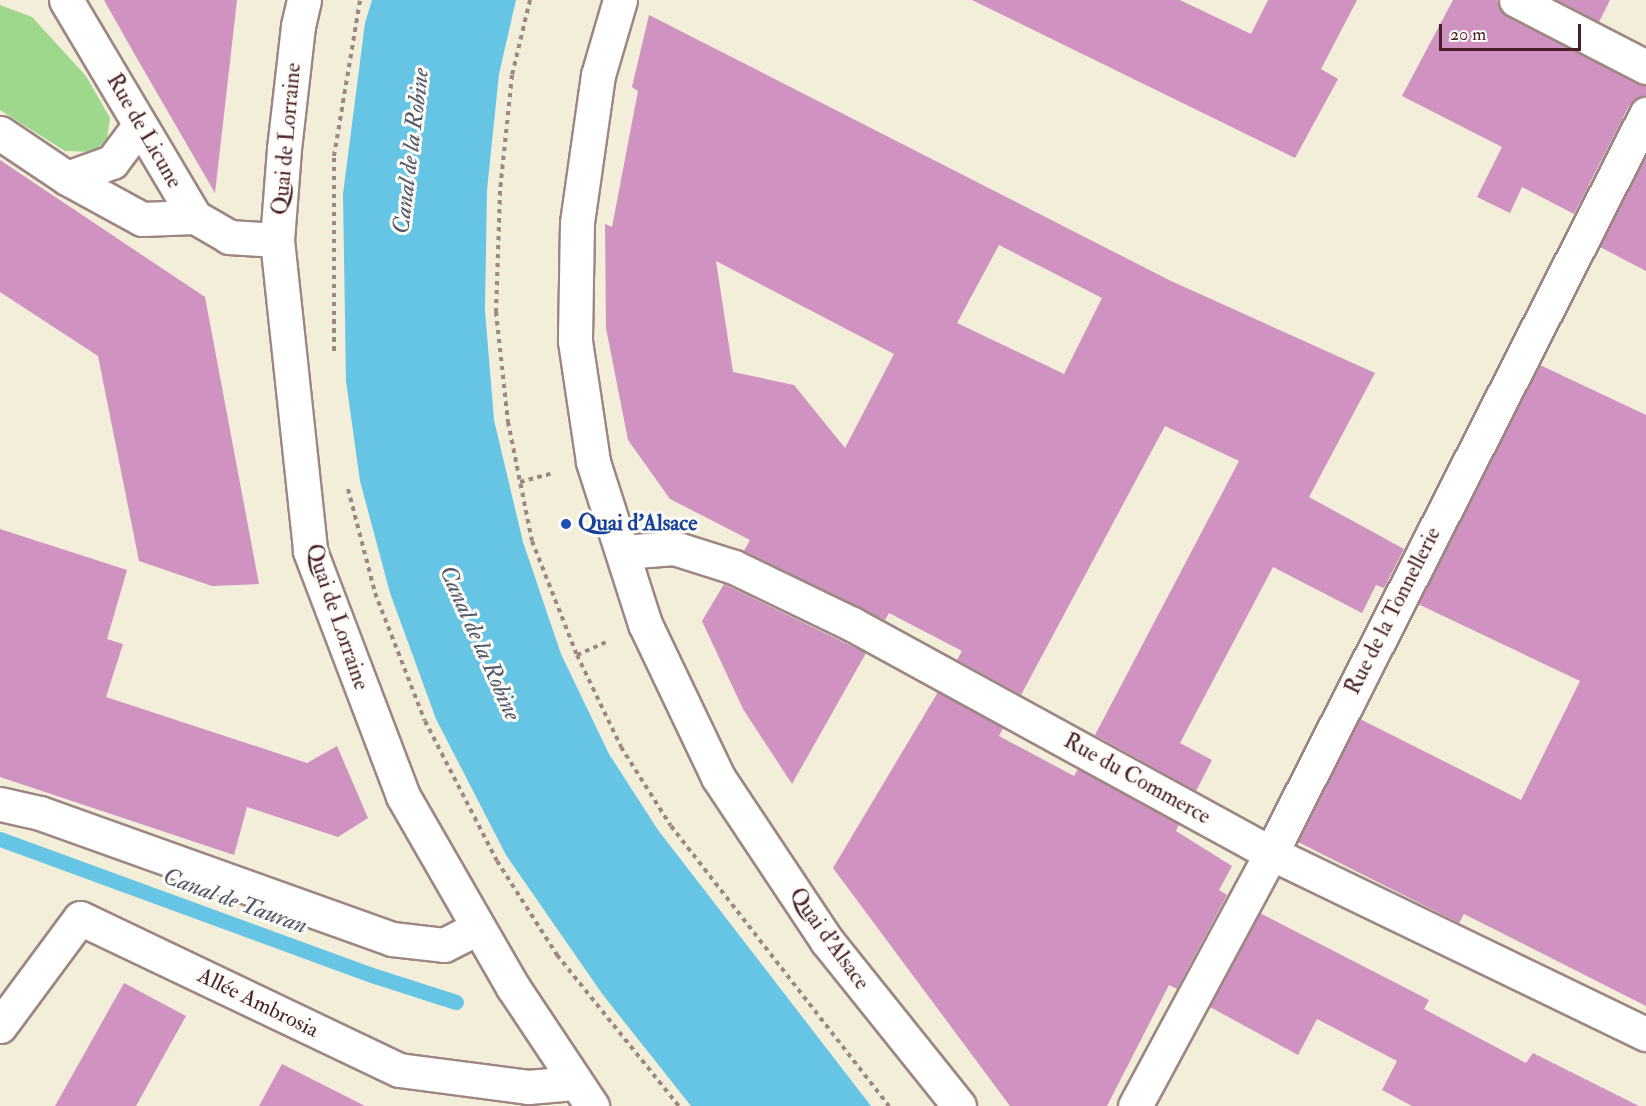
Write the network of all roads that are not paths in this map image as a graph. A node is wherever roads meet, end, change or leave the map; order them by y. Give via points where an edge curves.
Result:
1 (48, 0) edge
2 (66, 0) edge
3 (304, 0) edge
4 (620, 0) edge
5 (1516, 0) edge
6 (94, 45) junction
7 (1646, 67) edge
8 (1646, 114) edge
9 (139, 126) junction
10 (0, 133) edge
11 (67, 178) junction
12 (195, 217) junction
13 (277, 240) junction
14 (623, 552) junction
15 (0, 804) edge
16 (1271, 853) junction
17 (477, 928) junction
18 (0, 1026) edge
19 (1646, 1035) edge
20 (583, 1095) edge
21 (959, 1106) edge
22 (1135, 1106) edge

1 - 6 street, Rue de Licune
2 - 6 street, Rue de Licune
3 - 13 street, Quai de Lorraine via 284,149
4 - 14 street, Quai d'Alsace via 598,75 577,223 575,341 593,462
5 - 7 street
6 - 9 street, Rue de Licune
8 - 16 street, Rue de la Tonnellerie
9 - 11 street via 112,162
9 - 12 street, Rue de Licune
10 - 11 street
11 - 12 street via 142,219
12 - 13 street via 229,237
13 - 17 street, Quai de Lorraine via 310,551 403,796
14 - 16 street, Rue du Commerce via 674,548 734,567 852,624
14 - 21 street, Quai d'Alsace via 645,624 718,777 827,940
15 - 17 street via 40,813 392,939 444,945
16 - 19 street, Rue du Commerce
16 - 22 street, Rue de la Tonnellerie
17 - 20 street, Quai de Lorraine
18 - 20 street, Allée Ambrosia via 80,918 399,1071

